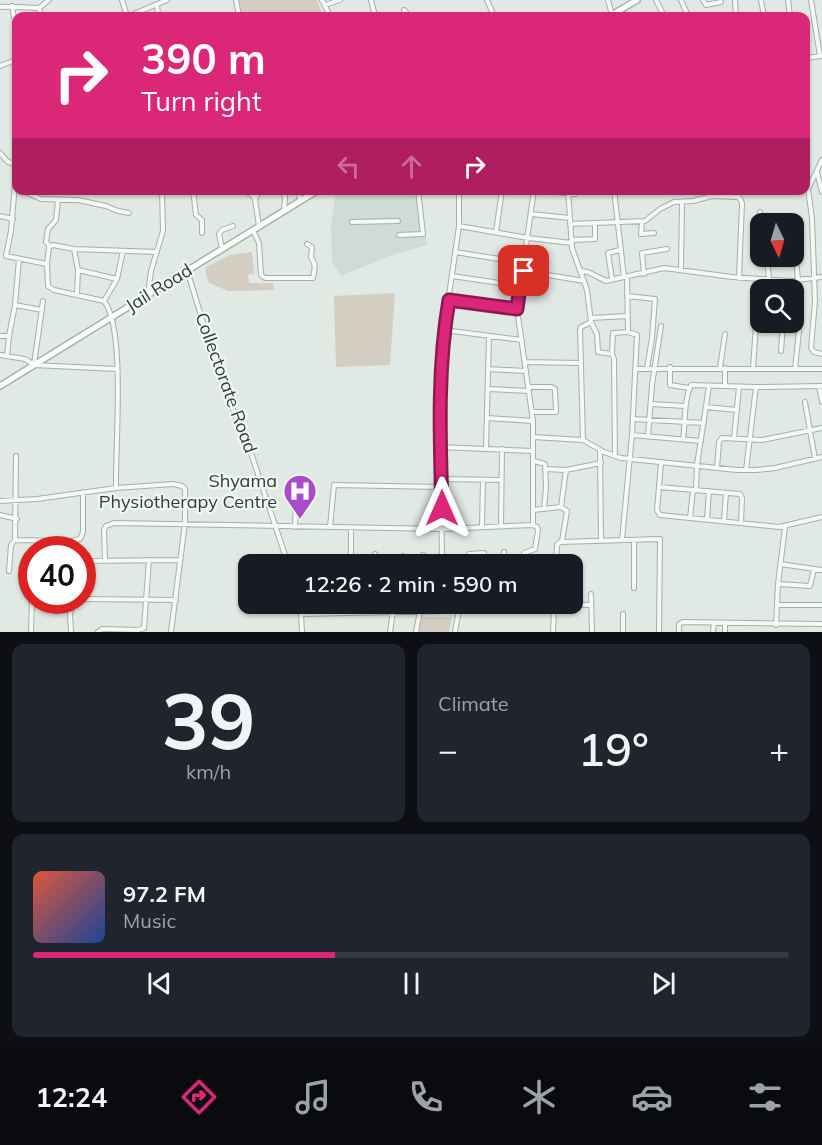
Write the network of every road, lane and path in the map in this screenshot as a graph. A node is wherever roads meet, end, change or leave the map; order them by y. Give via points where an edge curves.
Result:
1 (48, 0) edge
2 (167, 0) edge
3 (322, 0) edge
4 (340, 0) edge
5 (637, 0) edge
6 (703, 0) edge
7 (811, 0) edge
8 (721, 2) dead end
9 (157, 4) junction
10 (325, 5) junction
11 (12, 6) junction
12 (0, 8) edge
13 (39, 8) junction
14 (13, 12) edge
15 (40, 12) edge
16 (138, 12) edge
17 (158, 12) edge
18 (328, 12) edge
19 (618, 12) edge
20 (821, 56) edge
21 (0, 153) edge
22 (822, 160) edge
23 (12, 163) edge
24 (817, 171) junction
25 (810, 184) edge
26 (822, 192) edge
27 (15, 195) edge
28 (32, 195) edge
29 (162, 195) edge
30 (194, 195) edge
31 (252, 195) edge
32 (257, 195) edge
33 (284, 195) edge
34 (299, 195) edge
35 (310, 195) edge
36 (419, 195) edge
37 (459, 195) edge
38 (501, 195) edge
39 (535, 195) edge
40 (568, 195) edge
41 (614, 195) edge
42 (808, 195) edge
43 (712, 196) joint
44 (731, 197) joint
45 (255, 199) junction
46 (58, 200) junction
47 (300, 201) junction
48 (682, 202) junction
49 (284, 211) junction
50 (129, 213) dead end
51 (531, 214) junction
52 (0, 216) edge
53 (12, 219) junction
54 (398, 221) dead end
55 (570, 221) junction
56 (352, 222) dead end
57 (616, 222) junction
58 (642, 222) junction
59 (595, 223) junction
60 (233, 226) dead end
61 (459, 226) junction
62 (256, 228) junction
63 (496, 232) junction
64 (202, 233) dead end
65 (654, 233) dead end
66 (399, 235) dead end
67 (528, 238) junction
68 (572, 242) junction
69 (307, 244) dead end
70 (51, 246) junction
71 (74, 249) junction
72 (222, 249) junction
73 (667, 249) dead end
74 (620, 250) junction
75 (123, 251) junction
76 (157, 252) junction
77 (455, 252) junction
78 (3, 256) edge
79 (19, 259) junction
80 (525, 263) junction
81 (47, 264) junction
82 (78, 270) junction
83 (187, 270) junction
84 (681, 270) junction
85 (524, 271) junction
86 (581, 271) junction
87 (644, 274) junction
88 (452, 276) junction
89 (625, 277) junction
90 (822, 277) edge
91 (739, 278) junction
92 (814, 278) junction
93 (117, 279) junction
94 (612, 279) junction
95 (754, 279) edge
96 (804, 279) edge
97 (585, 282) junction
98 (520, 286) junction
99 (77, 294) junction
100 (148, 294) junction
101 (627, 296) junction
102 (449, 300) junction
103 (43, 301) dead end
104 (104, 301) junction
105 (15, 305) junction
106 (517, 309) junction
107 (42, 310) junction
108 (627, 316) junction
109 (112, 318) junction
110 (591, 320) junction
111 (661, 326) dead end
112 (444, 330) junction
113 (628, 332) junction
114 (755, 333) edge
115 (782, 333) edge
116 (799, 333) edge
117 (725, 334) dead end
118 (0, 336) edge
119 (9, 336) junction
120 (489, 336) junction
121 (522, 340) junction
122 (781, 351) dead end
123 (612, 354) junction
124 (822, 354) edge
125 (0, 355) edge
126 (7, 356) junction
127 (525, 362) junction
128 (580, 363) junction
129 (34, 365) junction
130 (670, 367) junction
131 (647, 368) junction
132 (654, 368) junction
133 (722, 368) junction
134 (753, 368) junction
135 (116, 369) junction
136 (488, 369) junction
137 (636, 369) junction
138 (795, 369) junction
139 (822, 369) edge
140 (526, 370) junction
141 (0, 386) edge
142 (709, 386) junction
143 (725, 386) junction
144 (821, 386) edge
145 (739, 387) junction
146 (756, 387) junction
147 (689, 388) junction
148 (488, 389) junction
149 (529, 389) junction
150 (805, 402) dead end
151 (822, 402) edge
152 (651, 404) junction
153 (685, 406) junction
154 (706, 407) junction
155 (737, 410) junction
156 (532, 412) junction
157 (487, 418) junction
158 (632, 419) junction
159 (649, 420) junction
160 (532, 421) junction
161 (686, 422) junction
162 (704, 423) junction
163 (822, 428) edge
164 (810, 430) junction
165 (632, 435) junction
166 (648, 436) junction
167 (533, 437) junction
168 (734, 438) junction
169 (583, 440) junction
170 (683, 440) junction
171 (751, 440) junction
172 (701, 441) junction
173 (439, 447) junction
174 (486, 448) junction
175 (502, 449) junction
176 (600, 450) junction
177 (533, 451) junction
178 (16, 456) dead end
179 (615, 456) junction
180 (822, 457) edge
181 (630, 459) junction
182 (814, 459) junction
183 (534, 461) junction
184 (601, 463) junction
185 (661, 463) junction
186 (697, 465) junction
187 (717, 468) junction
188 (546, 469) junction
189 (566, 470) junction
190 (746, 470) junction
191 (441, 479) junction
192 (483, 480) junction
193 (501, 480) junction
194 (441, 487) junction
195 (116, 488) junction
196 (659, 488) junction
197 (695, 490) junction
198 (710, 491) junction
199 (83, 492) junction
200 (296, 492) dead end
201 (726, 492) junction
202 (0, 501) edge
203 (17, 501) junction
204 (561, 507) junction
205 (544, 509) junction
206 (533, 510) junction
207 (0, 515) edge
208 (690, 518) junction
209 (822, 518) edge
210 (17, 519) junction
211 (707, 519) junction
212 (724, 520) junction
213 (185, 523) junction
214 (741, 523) junction
215 (533, 525) junction
216 (483, 526) junction
217 (501, 526) junction
218 (276, 527) junction
219 (295, 527) junction
220 (330, 527) junction
221 (784, 527) junction
222 (351, 528) junction
223 (442, 529) junction
224 (15, 540) junction
225 (622, 540) junction
226 (634, 540) junction
227 (562, 541) junction
228 (601, 541) junction
229 (285, 554) edge
230 (351, 554) edge
231 (442, 554) edge
232 (469, 554) edge
233 (484, 554) edge
234 (524, 554) edge
235 (557, 554) edge
236 (149, 560) junction
237 (180, 560) junction
238 (96, 561) edge
239 (105, 561) junction
240 (780, 564) junction
241 (814, 568) junction
242 (822, 570) edge
243 (9, 571) dead end
244 (778, 584) junction
245 (634, 588) dead end
246 (591, 594) dead end
247 (96, 599) edge
248 (147, 599) junction
249 (176, 600) junction
250 (583, 605) edge
251 (591, 605) junction
252 (822, 605) edge
253 (777, 606) junction
254 (32, 614) edge
255 (70, 614) edge
256 (301, 614) edge
257 (392, 614) edge
258 (419, 614) edge
259 (458, 614) edge
260 (554, 614) edge
261 (623, 614) dead end
262 (714, 623) junction
263 (725, 623) junction
264 (744, 624) junction
265 (822, 624) edge
266 (774, 625) junction
267 (794, 625) junction
268 (813, 625) junction
269 (31, 632) edge
270 (71, 632) edge
271 (98, 632) edge
272 (171, 632) edge
273 (302, 632) edge
274 (390, 632) edge
275 (416, 632) edge
276 (455, 632) edge
277 (553, 632) edge
278 (592, 632) edge
279 (623, 632) edge
280 (659, 632) edge
281 (679, 632) edge
282 (713, 632) edge
283 (725, 632) edge
284 (743, 632) edge
285 (771, 632) edge
286 (794, 632) edge
287 (813, 632) edge

1 - 13 street
2 - 9 street
3 - 10 street
4 - 10 street
5 - 19 main road
6 - 8 street via 706,5
7 - 20 street
9 - 16 street
9 - 17 street
10 - 18 street
11 - 12 street
11 - 13 street
11 - 14 street
13 - 15 street
21 - 23 street
22 - 24 street
24 - 25 street
24 - 26 street
27 - 53 street
28 - 46 street
29 - 76 street via 163,231
30 - 64 street
31 - 45 street
32 - 45 street
33 - 49 street
34 - 47 street
35 - 47 main road, Jail Road
36 - 66 street via 423,234
37 - 61 street
38 - 63 street
39 - 51 street
40 - 55 street
41 - 57 street
42 - 92 street
43 - 44 street
43 - 48 street
44 - 91 street via 742,201
45 - 62 street
46 - 50 street via 78,200
46 - 70 street via 56,220 47,230 46,244
47 - 49 main road, Jail Road
48 - 58 street via 668,204
48 - 84 street
49 - 62 main road, Jail Road
51 - 55 street
51 - 67 street
52 - 53 street
53 - 78 street
54 - 56 street
55 - 59 street
55 - 68 street
57 - 58 street
57 - 59 street
57 - 74 street
58 - 65 street via 640,233
59 - 68 street via 595,239
60 - 72 street via 219,234
61 - 63 street
61 - 77 street
62 - 69 street via 261,275 265,278 313,278 315,262 311,258 312,247
62 - 72 main road, Jail Road
63 - 67 street
67 - 68 street
67 - 80 street
68 - 86 street
70 - 71 street
70 - 81 street
71 - 75 street
71 - 82 street
72 - 83 main road, Jail Road
73 - 87 street via 642,253
74 - 89 street
74 - 94 street via 608,253
75 - 76 street
75 - 93 street
76 - 100 street
77 - 80 street
77 - 88 street
78 - 79 street
79 - 81 street
79 - 105 street
80 - 85 street
81 - 99 street via 50,288
82 - 93 street
82 - 99 street
83 - 100 main road, Jail Road
83 - 218 street, Collectorate Road
84 - 87 street via 659,269
84 - 91 street
85 - 97 street
85 - 98 street
86 - 94 street via 606,281
86 - 97 street
87 - 89 street
88 - 98 street
88 - 102 street
89 - 94 street
89 - 101 street
90 - 92 street
91 - 95 street
92 - 96 street
92 - 124 street via 811,348
93 - 104 street
97 - 110 street
98 - 106 street
99 - 104 street
100 - 109 main road, Jail Road
101 - 108 street
101 - 131 street via 655,300
102 - 106 street
102 - 112 street
103 - 107 street
104 - 109 street
105 - 107 street
105 - 119 street
106 - 121 street
107 - 129 street
108 - 110 street
108 - 113 street
109 - 129 main road, Jail Road
109 - 135 street
110 - 123 street via 598,353
110 - 128 street via 580,330
111 - 132 street
112 - 120 street
112 - 173 street
113 - 123 street via 613,333
113 - 137 street via 637,334
114 - 134 street
115 - 122 street
116 - 138 street
117 - 133 street
118 - 119 street
119 - 126 street
120 - 121 street
120 - 136 street
121 - 127 street
123 - 179 street
125 - 126 street
126 - 129 street
127 - 128 street
127 - 140 street
128 - 169 street
129 - 135 street
129 - 141 main road, Jail Road
130 - 132 street
130 - 133 street
130 - 147 street via 670,385
131 - 132 street
131 - 137 street
132 - 152 street
133 - 134 street
133 - 143 street
134 - 138 street
135 - 195 street
136 - 140 street
136 - 148 street
137 - 158 street
138 - 139 street
140 - 149 street
142 - 143 street
142 - 147 street
142 - 154 street
143 - 145 street
144 - 146 street
144 - 151 street
145 - 146 street
145 - 155 street
146 - 171 street
147 - 153 street
148 - 149 street
148 - 157 street
149 - 156 street
149 - 156 street via 555,389 556,412
150 - 164 street
152 - 153 street
152 - 159 street
153 - 161 street
154 - 155 street
154 - 162 street
155 - 168 street
156 - 160 street
157 - 160 street
157 - 174 street
158 - 159 street
158 - 165 street
159 - 161 street
159 - 166 street
160 - 167 street
161 - 162 street
161 - 170 street
162 - 172 street
163 - 164 street
164 - 171 street
164 - 182 street
165 - 166 street
165 - 181 street
166 - 170 street
167 - 169 street
167 - 177 street
168 - 171 street
168 - 187 street via 720,440
169 - 176 street
170 - 172 street
171 - 190 street
172 - 186 street
173 - 174 street
173 - 191 street
174 - 175 street
175 - 177 street
175 - 193 street
176 - 179 street
176 - 184 street
177 - 183 street
178 - 203 street
179 - 181 street
180 - 182 street
181 - 185 street
181 - 225 street
182 - 190 street
183 - 188 street via 543,463
183 - 206 street
184 - 189 street
184 - 228 street
185 - 186 street
185 - 196 street
186 - 187 street
186 - 197 street
187 - 190 street
188 - 189 street
188 - 205 street
189 - 204 street
191 - 192 street
191 - 194 street
192 - 193 street
192 - 216 street
193 - 217 street
194 - 220 street via 334,485
194 - 223 street
195 - 199 street
195 - 213 street via 182,486 186,493
196 - 197 street
196 - 208 street via 658,514
197 - 198 street
197 - 208 street
198 - 201 street
198 - 211 street
199 - 203 street
199 - 224 street via 80,539
200 - 219 street
201 - 212 street
201 - 214 street via 742,496
202 - 203 street
203 - 210 street
204 - 205 street
204 - 227 street via 567,512
205 - 206 street
206 - 215 street
207 - 210 street
208 - 211 street
209 - 221 street
210 - 224 street
211 - 212 street
212 - 214 street
213 - 218 street
213 - 237 street
213 - 239 street via 109,524 104,530
214 - 221 street
215 - 217 street
215 - 234 street via 538,528 535,548
216 - 217 street
216 - 223 street
218 - 219 street
218 - 229 street, Collectorate Road
219 - 220 street
220 - 222 street
221 - 240 street
222 - 223 street
222 - 230 street
223 - 231 street
224 - 243 street
225 - 226 street
225 - 228 street
226 - 245 street
226 - 280 street via 660,541
227 - 228 street
227 - 235 street via 557,545
232 - 233 street
236 - 237 street
236 - 239 street
236 - 248 street
237 - 249 street
238 - 239 street
240 - 241 street
240 - 244 street
241 - 242 street
241 - 244 street via 810,586
244 - 253 street
246 - 251 street
247 - 248 street
248 - 249 street
248 - 271 street via 142,629
249 - 272 street
250 - 251 street
251 - 278 street
252 - 253 street
253 - 266 street
254 - 269 street
255 - 270 street
256 - 273 street
257 - 274 street
258 - 275 street
259 - 276 street
260 - 277 street
261 - 279 street
262 - 263 street
262 - 281 street via 680,622
262 - 282 street
263 - 264 street
263 - 283 street
264 - 266 street
264 - 284 street
265 - 268 street
266 - 267 street
266 - 285 street
267 - 268 street
267 - 286 street
268 - 287 street

